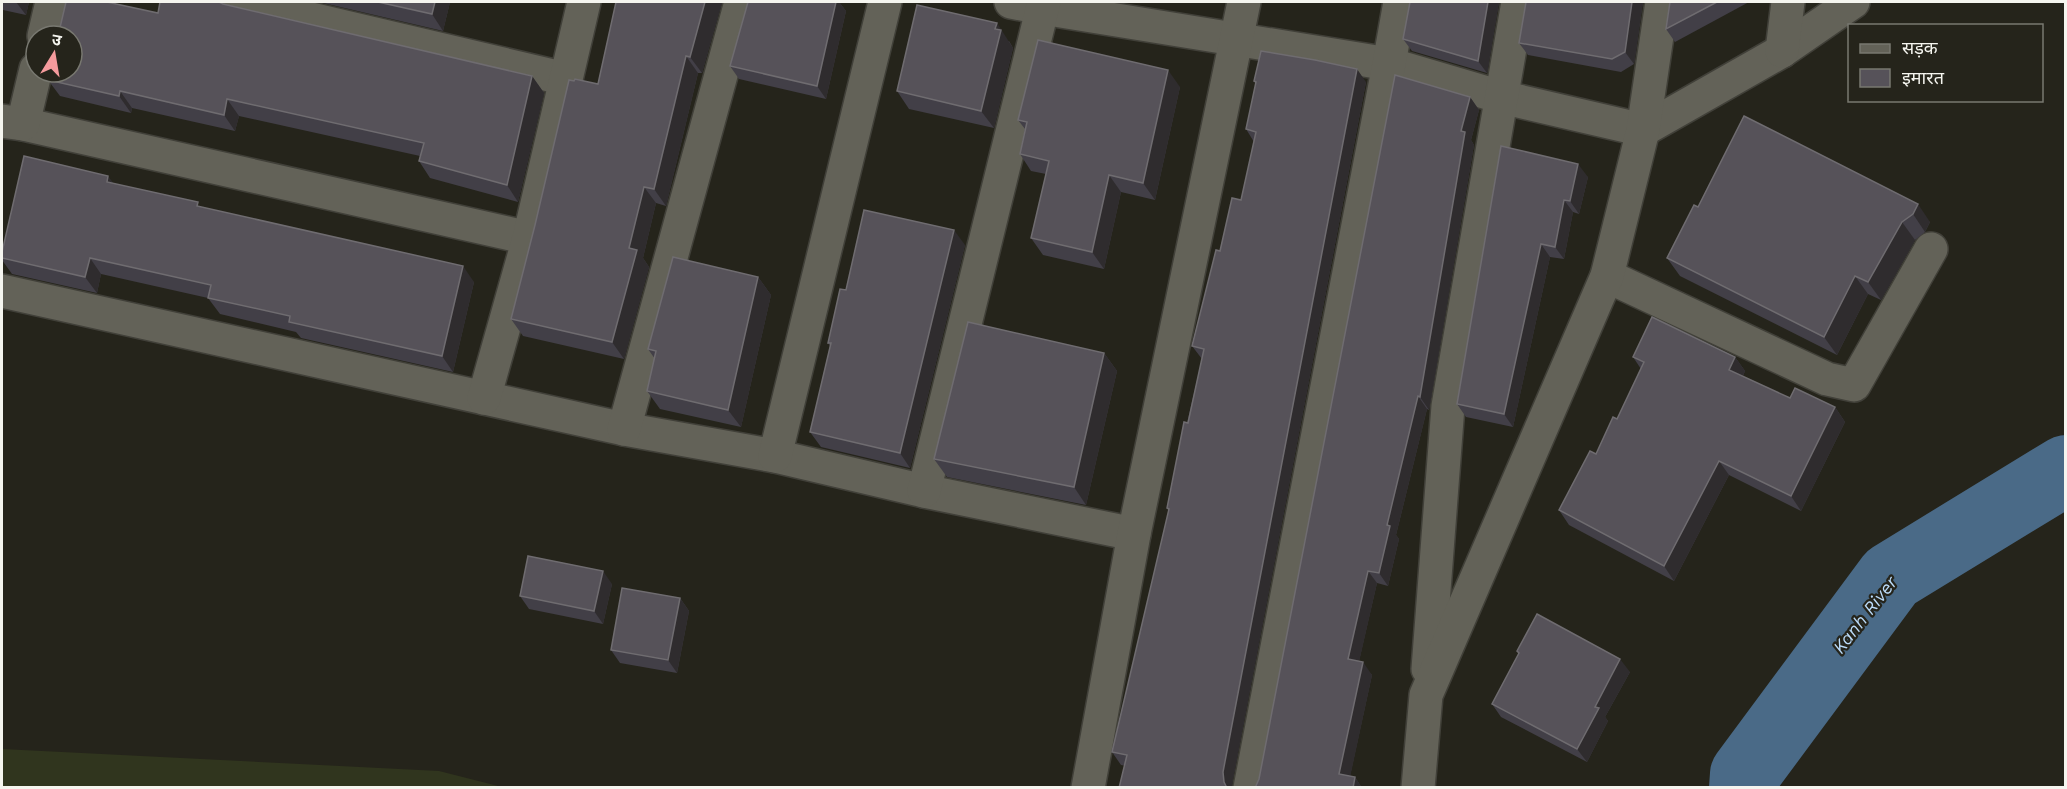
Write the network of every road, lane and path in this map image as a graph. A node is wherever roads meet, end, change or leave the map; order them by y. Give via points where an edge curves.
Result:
1 (52, 2) edge
2 (238, 2) edge
3 (584, 2) edge
4 (741, 2) edge
5 (885, 2) edge
6 (1244, 2) edge
7 (1400, 2) edge
8 (1518, 2) edge
9 (1662, 2) edge
10 (1788, 2) edge
11 (1853, 2) edge
12 (1032, 4) edge
13 (47, 24) edge
14 (1238, 40) junction
15 (1782, 51) junction
16 (1389, 64) junction
17 (566, 79) junction
18 (29, 84) edge
19 (1501, 97) junction
20 (12, 123) edge
21 (1643, 130) junction
22 (530, 238) junction
23 (1931, 249) dead end
24 (1607, 276) junction
25 (2, 291) edge
26 (484, 398) junction
27 (624, 429) junction
28 (776, 456) junction
29 (924, 491) junction
30 (1134, 534) junction
31 (1426, 695) junction
32 (1088, 788) edge
33 (1250, 788) edge
34 (1418, 788) edge

1 - 13 street
2 - 17 street
3 - 17 street
4 - 27 street
5 - 28 street
6 - 14 street
7 - 16 street
8 - 19 street
9 - 21 street
10 - 15 street
11 - 15 street
12 - 14 street
12 - 29 street
14 - 16 street
14 - 30 street
15 - 21 street
16 - 19 street
16 - 33 street
17 - 22 street
18 - 20 street
19 - 21 street
19 - 31 street via 1448,406
20 - 22 street
21 - 24 street
22 - 26 street
23 - 24 street via 1854,385 1827,379
24 - 31 street
25 - 26 street
26 - 27 street
27 - 28 street
28 - 29 street
29 - 30 street
30 - 32 street
31 - 34 street

